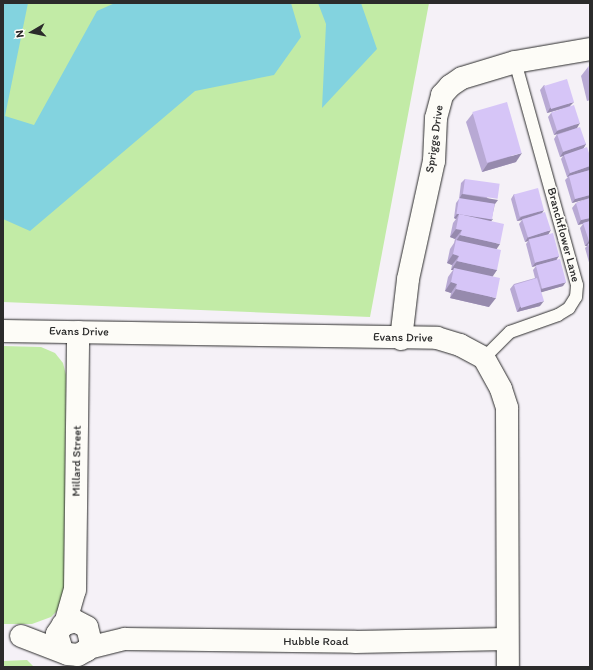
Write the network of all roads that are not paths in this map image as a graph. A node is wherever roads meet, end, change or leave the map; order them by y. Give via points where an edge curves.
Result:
1 (590, 49) edge
2 (515, 62) junction
3 (3, 331) edge
4 (78, 332) junction
5 (401, 339) junction
6 (484, 358) junction
7 (75, 625) junction
8 (12, 636) edge
9 (125, 639) junction
10 (507, 639) junction
11 (86, 655) edge
12 (64, 656) edge
13 (508, 667) edge

1 - 2 street, Spriggs Drive
2 - 5 street, Spriggs Drive via 462,78 442,95 436,118 434,161 408,279
2 - 6 lane, Branchflower Lane via 578,285 576,298 569,308 558,315 510,332 502,337
3 - 4 street, Evans Drive
4 - 5 street, Evans Drive
4 - 7 street, Millard Street
5 - 6 street, Evans Drive via 437,338 460,344
6 - 10 street via 501,389 507,408
7 - 8 street
7 - 9 street, Hubble Road
7 - 11 street via 91,637
7 - 12 street, Millard Street via 57,634
8 - 12 street
9 - 10 street, Hubble Road via 355,642
9 - 11 street, Hubble Road
10 - 13 street
11 - 12 street, Hubble Road

